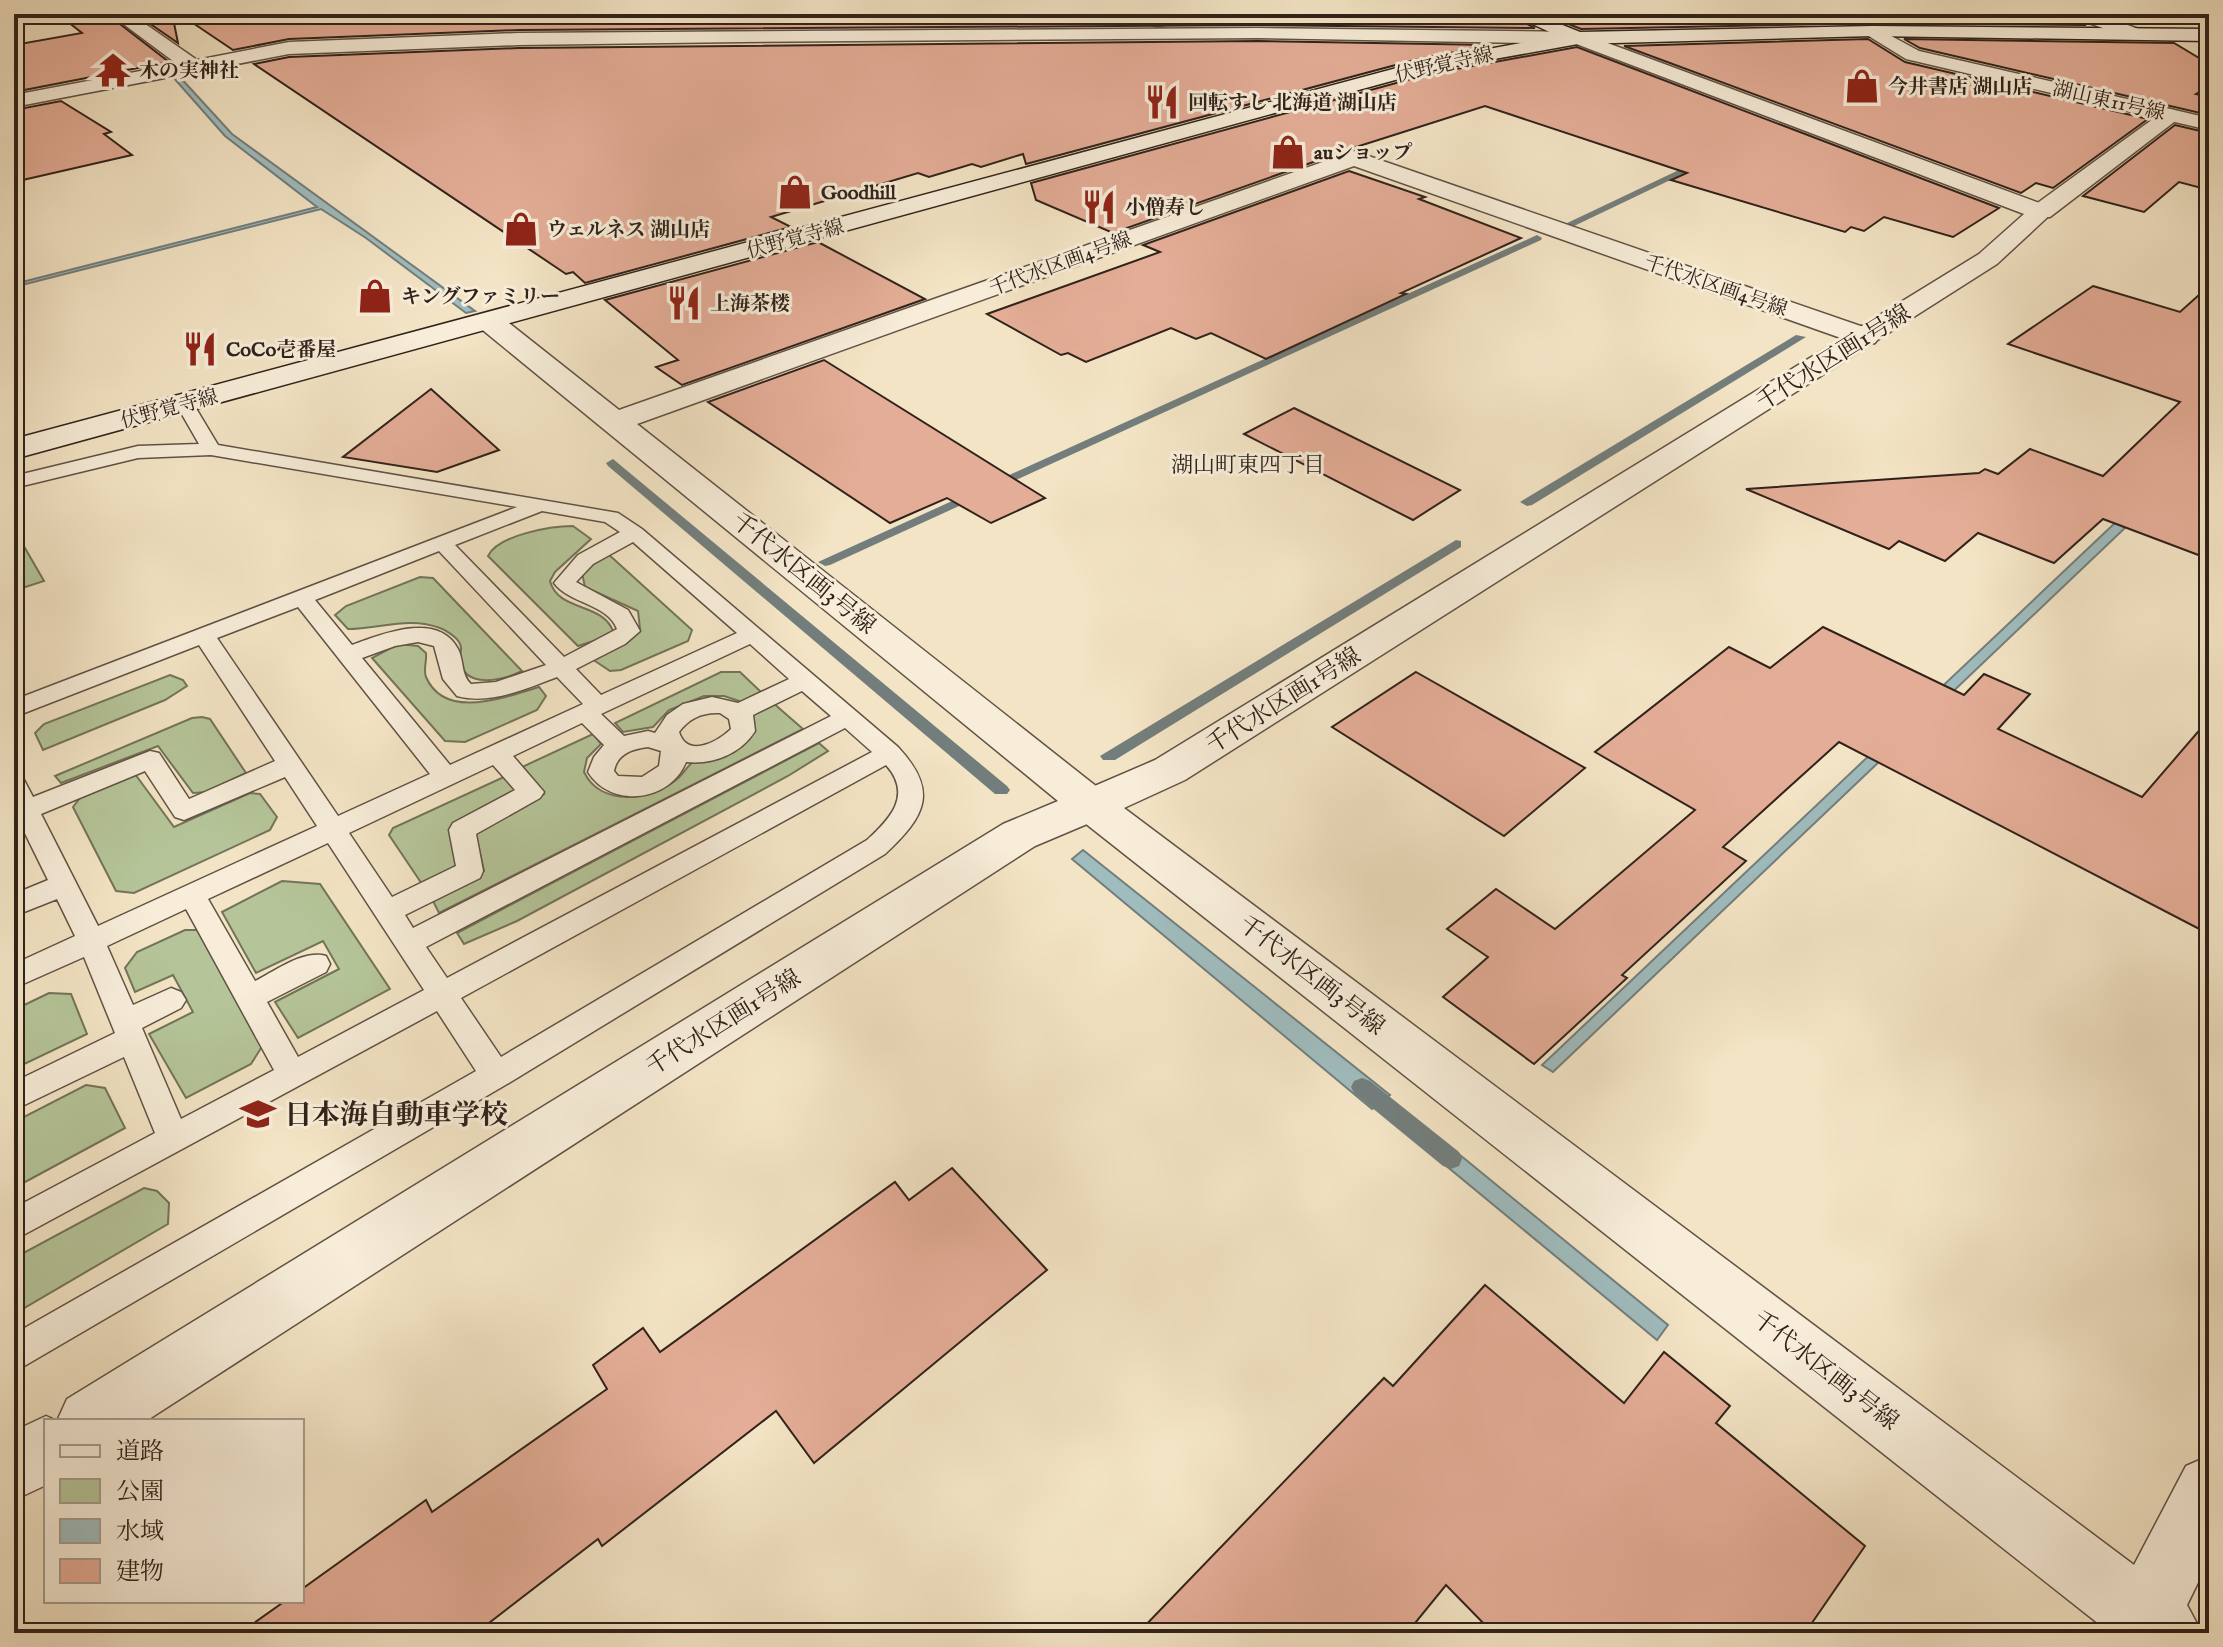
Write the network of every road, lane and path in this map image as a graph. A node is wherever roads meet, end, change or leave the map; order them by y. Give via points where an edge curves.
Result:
1 (119, 14) edge
2 (865, 14) edge
3 (1010, 14) edge
4 (1225, 14) edge
5 (1520, 14) edge
6 (2082, 14) edge
7 (567, 20) dead end
8 (1873, 31) junction
9 (1258, 33) junction
10 (2135, 34) junction
11 (921, 35) junction
12 (1072, 35) junction
13 (2209, 35) edge
14 (1578, 38) junction
15 (519, 39) junction
16 (193, 66) junction
17 (14, 101) edge
18 (2171, 115) junction
19 (2209, 124) edge
20 (2041, 212) junction
21 (489, 321) junction
22 (1865, 337) junction
23 (185, 404) junction
24 (618, 421) junction
25 (14, 449) edge
26 (211, 449) junction
27 (14, 482) edge
28 (537, 506) junction
29 (635, 533) junction
30 (442, 543) junction
31 (302, 598) junction
32 (752, 635) junction
33 (204, 636) junction
34 (348, 655) junction
35 (559, 665) junction
36 (805, 680) junction
37 (14, 709) edge
38 (591, 709) junction
39 (738, 713) junction
40 (848, 717) junction
41 (620, 746) junction
42 (672, 746) junction
43 (497, 753) junction
44 (889, 753) junction
45 (289, 765) junction
46 (446, 777) junction
47 (14, 784) edge
48 (1091, 805) junction
49 (26, 810) junction
50 (333, 829) junction
51 (62, 885) junction
52 (192, 894) junction
53 (14, 906) edge
54 (387, 912) junction
55 (91, 941) junction
56 (408, 943) junction
57 (316, 964) dead end
58 (14, 977) edge
59 (443, 996) junction
60 (249, 998) junction
61 (171, 1000) dead end
62 (129, 1031) junction
63 (496, 1075) junction
64 (293, 1076) junction
65 (14, 1097) edge
66 (174, 1139) junction
67 (14, 1225) edge
68 (14, 1354) edge
69 (92, 1419) edge
70 (44, 1449) edge
71 (14, 1468) edge
72 (2209, 1489) edge
73 (2150, 1627) edge

1 - 16 street
2 - 11 street
3 - 12 street
4 - 9 street
5 - 14 street
6 - 10 street
7 - 15 street
8 - 10 street
8 - 14 street
8 - 18 street, 湖山東11号線 via 1913,55
9 - 12 street
9 - 14 street
10 - 13 street
11 - 12 street
11 - 15 street
14 - 20 street
14 - 21 street, 伏野覚寺線 via 1412,70
15 - 16 street via 289,48
16 - 17 street
18 - 19 street, 湖山東11号線
18 - 20 street, 千代水区画1号線
20 - 22 street, 千代水区画1号線 via 1988,259
21 - 23 street, 伏野覚寺線
21 - 24 street, 千代水区画3号線
22 - 24 street, 千代水区画4号線 via 1354,158
22 - 48 street, 千代水区画1号線 via 1170,770
23 - 25 street, 伏野覚寺線
23 - 26 lane
24 - 48 street, 千代水区画3号線
26 - 27 lane via 138,452
26 - 28 lane
28 - 29 lane via 611,517
28 - 30 lane
29 - 32 lane
29 - 35 lane via 599,550 565,583 577,595 621,615 629,631
30 - 31 lane
30 - 35 lane
31 - 33 lane
31 - 34 lane
32 - 36 lane
32 - 38 lane
33 - 37 lane
33 - 45 lane
34 - 35 lane via 392,639 426,636 444,645 457,684 475,694 514,686
34 - 46 lane
35 - 38 lane
36 - 39 lane
36 - 40 lane
38 - 41 lane
38 - 43 lane
39 - 42 lane via 712,705 688,711 667,732
39 - 42 lane via 743,731 729,746 704,754
40 - 44 lane
40 - 56 lane
41 - 42 lane via 648,739
41 - 42 lane via 606,756 601,772 611,785 634,788 667,774 675,758
43 - 46 lane
43 - 54 lane via 531,792 462,830 470,871
44 - 59 lane
44 - 63 lane via 908,776 912,805 903,823 876,847
45 - 49 lane via 184,811 150,759
45 - 50 lane
46 - 50 lane
47 - 49 lane
48 - 69 street, 千代水区画1号線 via 1019,835
48 - 73 street, 千代水区画3号線
49 - 51 lane
50 - 52 lane
50 - 54 lane
51 - 53 lane
51 - 55 lane
52 - 55 lane
52 - 60 lane
54 - 56 lane
55 - 58 lane
55 - 62 lane
56 - 59 lane
57 - 60 lane
59 - 63 lane
59 - 64 lane
60 - 64 lane
61 - 62 lane
62 - 65 lane
62 - 66 lane
63 - 68 lane
64 - 66 lane
66 - 67 lane
70 - 71 street
72 - 73 street

